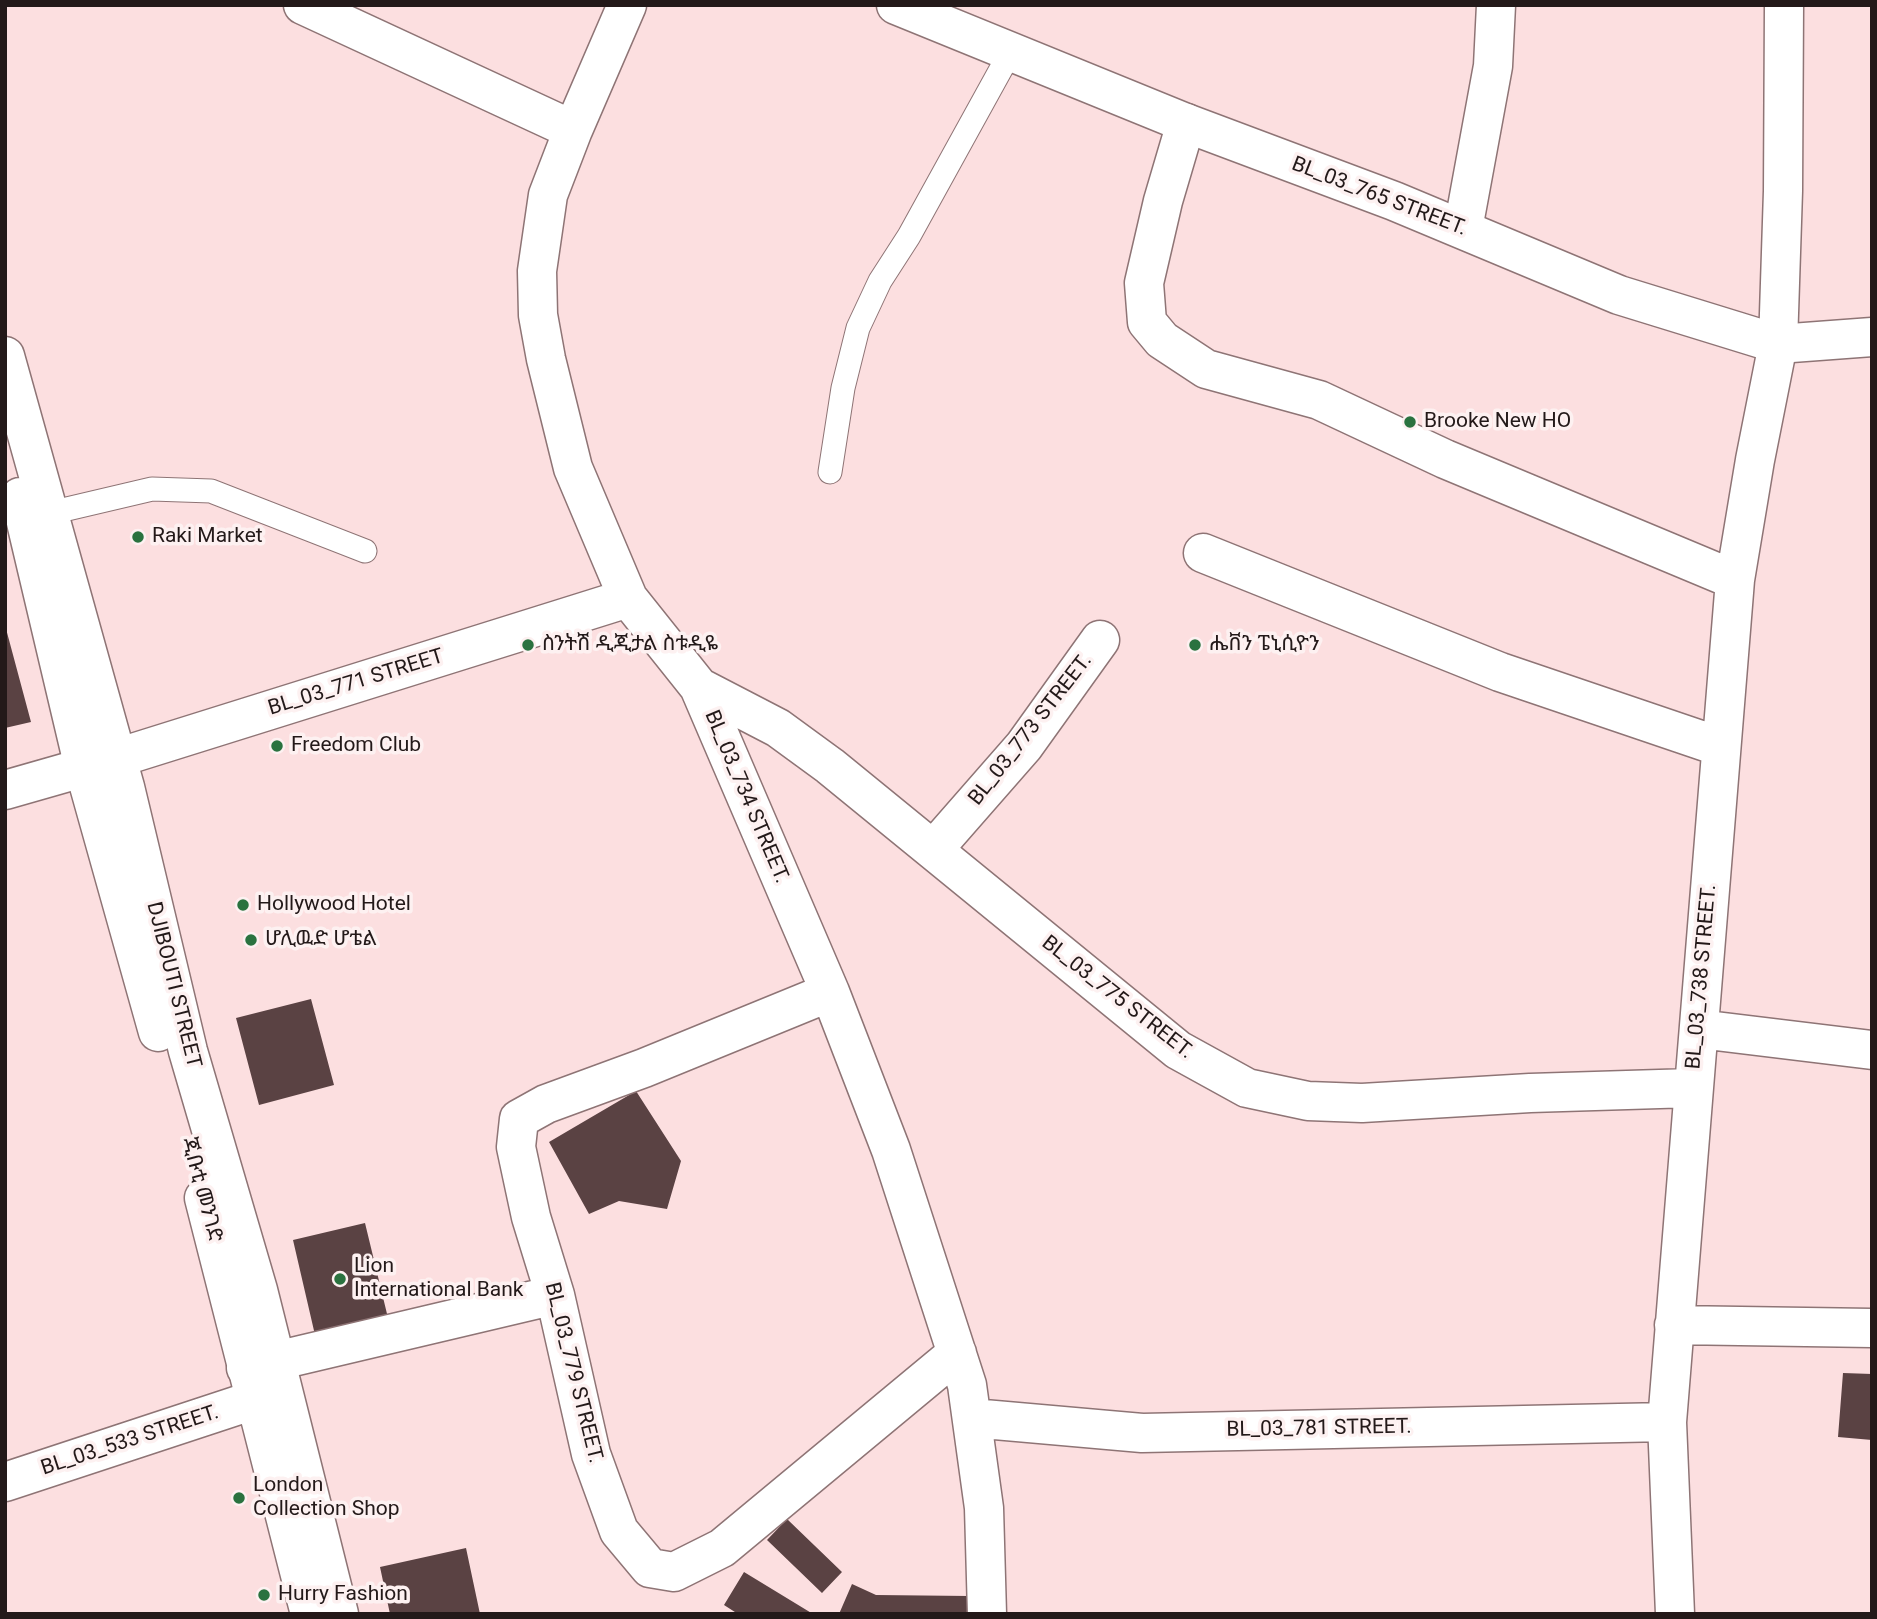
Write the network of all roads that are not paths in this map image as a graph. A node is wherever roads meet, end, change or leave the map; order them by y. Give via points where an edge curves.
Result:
1 (303, 5) edge
2 (627, 5) edge
3 (896, 5) edge
4 (1496, 5) edge
5 (1784, 5) edge
6 (1011, 51) junction
7 (1186, 123) junction
8 (573, 130) junction
9 (1463, 229) junction
10 (1872, 337) edge
11 (1778, 344) junction
12 (5, 356) edge
13 (5, 437) edge
14 (830, 472) dead end
15 (50, 513) junction
16 (365, 551) dead end
17 (1203, 553) dead end
18 (1735, 580) junction
19 (628, 598) junction
20 (1100, 640) dead end
21 (699, 687) junction
22 (1721, 747) junction
23 (101, 763) junction
24 (5, 790) edge
25 (933, 850) junction
26 (830, 992) junction
27 (1699, 1030) junction
28 (1872, 1050) edge
29 (1692, 1088) junction
30 (555, 1295) junction
31 (1674, 1325) junction
32 (1872, 1328) edge
33 (957, 1353) junction
34 (259, 1376) junction
35 (972, 1419) junction
36 (1667, 1422) junction
37 (5, 1482) edge
38 (310, 1614) edge
39 (339, 1614) edge
40 (987, 1614) edge
41 (1675, 1614) edge

1 - 8 street
2 - 8 street, BL_03_734 STREET.
3 - 6 street, BL_03_765 STREET.
4 - 9 street via 1493,66
5 - 11 street, BL_03_738 STREET.
6 - 7 street, BL_03_765 STREET.
6 - 14 lane via 858,328
7 - 9 street, BL_03_765 STREET.
7 - 18 street via 1144,283 1147,322 1162,341 1206,369 1319,400 1445,459
8 - 19 street, BL_03_734 STREET. via 548,195 537,271 538,315 573,468
9 - 11 street, BL_03_765 STREET. via 1619,295
10 - 11 street, BL_03_765 STREET.
11 - 18 street, BL_03_738 STREET.
12 - 15 street
13 - 23 street
15 - 16 lane via 152,489 211,491
15 - 23 street
17 - 22 street via 1500,672
18 - 22 street, BL_03_738 STREET.
19 - 21 street, BL_03_734 STREET.
19 - 23 street, BL_03_771 STREET
20 - 25 street, BL_03_773 STREET. via 1024,747
21 - 25 street, BL_03_775 STREET. via 778,728
21 - 26 street, BL_03_734 STREET.
22 - 27 street, BL_03_738 STREET.
23 - 24 street, BL_03_771 STREET
23 - 34 street, ጂቡቲ መንገድ via 211,1225
25 - 29 street, BL_03_775 STREET. via 1178,1050 1247,1088 1308,1101 1362,1104
26 - 30 street, BL_03_779 STREET. via 546,1104 519,1119 516,1147
26 - 33 street, BL_03_734 STREET. via 891,1150
27 - 28 street
27 - 29 street, BL_03_738 STREET.
29 - 31 street, BL_03_738 STREET.
30 - 33 street, BL_03_779 STREET. via 591,1454 619,1531 650,1569 674,1572 722,1548
30 - 34 street, BL_03_533 STREET.
31 - 32 street
31 - 36 street, BL_03_738 STREET.
33 - 35 street, BL_03_734 STREET.
34 - 37 street, BL_03_533 STREET.
34 - 38 street, ጂቡቲ መንገድ
34 - 39 street
35 - 36 street, BL_03_781 STREET. via 1142,1433
35 - 40 street, BL_03_734 STREET. via 984,1508
36 - 41 street, BL_03_738 STREET.

